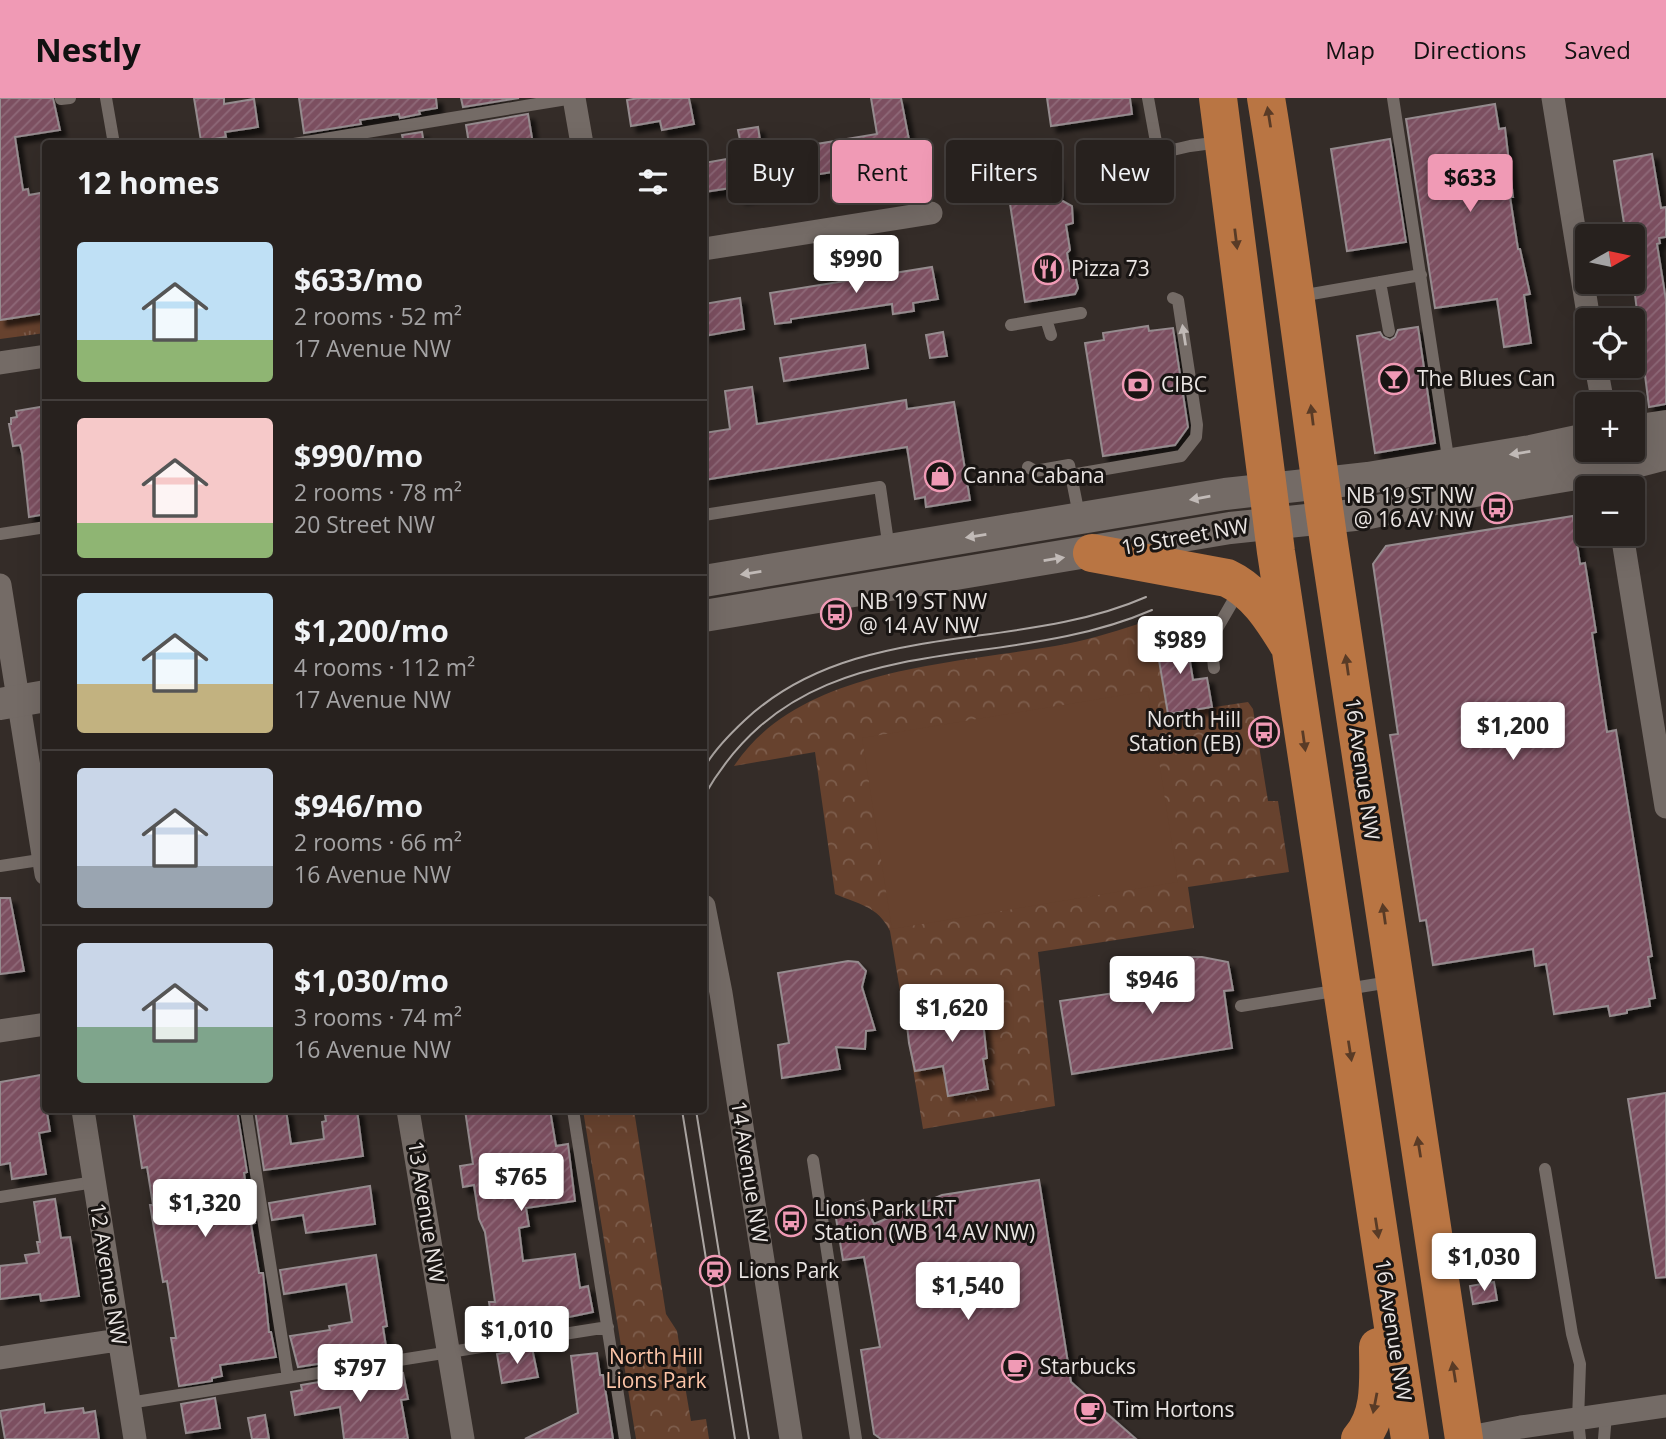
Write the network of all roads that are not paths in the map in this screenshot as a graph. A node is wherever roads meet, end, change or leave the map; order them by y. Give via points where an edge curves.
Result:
1 (574, 98) edge
2 (1148, 98) edge
3 (1218, 98) edge
4 (1266, 98) edge
5 (1393, 98) edge
6 (1553, 98) edge
7 (107, 103) edge
8 (93, 111) dead end
9 (113, 140) edge
10 (318, 140) edge
11 (581, 140) edge
12 (1224, 142) junction
13 (931, 213) dead end
14 (707, 249) edge
15 (1421, 275) junction
16 (1380, 282) junction
17 (1296, 296) junction
18 (1173, 298) dead end
19 (1587, 308) edge
20 (1081, 313) dead end
21 (1046, 319) junction
22 (1011, 325) dead end
23 (1389, 331) dead end
24 (1051, 335) dead end
25 (42, 357) edge
26 (0, 363) edge
27 (1666, 426) edge
28 (1645, 429) edge
29 (1575, 441) edge
30 (1666, 454) edge
31 (1449, 464) junction
32 (1028, 467) dead end
33 (1070, 470) junction
34 (1617, 476) edge
35 (1575, 482) edge
36 (1323, 500) junction
37 (1270, 505) junction
38 (707, 515) edge
39 (42, 528) edge
40 (0, 534) edge
41 (1085, 536) junction
42 (1624, 546) edge
43 (890, 550) junction
44 (707, 580) edge
45 (0, 585) edge
46 (1242, 585) junction
47 (712, 614) edge
48 (707, 632) edge
49 (1291, 649) junction
50 (1214, 668) dead end
51 (21, 701) edge
52 (1666, 807) edge
53 (42, 844) edge
54 (42, 864) edge
55 (0, 866) edge
56 (707, 921) edge
57 (1394, 982) junction
58 (1341, 990) junction
59 (1241, 1006) dead end
60 (42, 1025) edge
61 (0, 1031) edge
62 (83, 1113) edge
63 (246, 1113) edge
64 (409, 1113) edge
65 (572, 1113) edge
66 (813, 1160) dead end
67 (1545, 1169) dead end
68 (94, 1182) junction
69 (0, 1197) edge
70 (1386, 1287) junction
71 (608, 1327) junction
72 (118, 1340) junction
73 (449, 1353) junction
74 (0, 1358) edge
75 (288, 1378) junction
76 (129, 1403) junction
77 (1666, 1406) edge
78 (1606, 1415) junction
79 (1579, 1429) edge
80 (1522, 1433) edge
81 (135, 1439) edge
82 (463, 1439) edge
83 (625, 1439) edge
84 (792, 1439) edge
85 (856, 1439) edge
86 (1360, 1439) edge
87 (1410, 1439) edge
88 (1463, 1439) edge
89 (1604, 1439) edge

1 - 10 lane
1 - 11 street
2 - 12 lane via 1155,154
3 - 12 highway, 16 Avenue NW
17 -> 4 highway, 16 Avenue NW
5 - 15 lane
6 - 19 street
7 - 8 lane
7 - 9 lane
12 -> 37 highway, 16 Avenue NW
13 - 14 street
15 - 16 lane
15 - 31 lane
16 - 17 lane
16 - 23 lane
36 -> 17 highway, 16 Avenue NW
33 -> 18 lane via 1181,456 1196,437 1182,324 1178,300
20 - 21 lane
21 - 22 lane
21 - 24 lane
25 - 26 street
27 - 28 street
29 -> 31 street, 19 Street NW
30 - 34 street, 19 Street NW
31 - 36 street, 19 Street NW
32 - 33 lane
33 - 41 lane
35 - 36 street, 19 Street NW via 1463,493 1364,514
36 - 37 street, 19 Street NW
57 -> 36 highway, 16 Avenue NW
37 - 41 street, 19 Street NW
37 - 49 highway, 16 Avenue NW
38 - 43 lane via 880,487
39 - 40 lane
41 -> 43 street, 19 Street NW
41 - 46 highway
47 -> 41 street, 19 Street NW
42 - 52 street
43 -> 44 street, 19 Street NW
45 - 51 street
46 - 49 highway via 1269,614
46 - 50 lane via 1211,639
47 - 48 street
49 -> 58 highway, 16 Avenue NW
51 - 53 street
54 - 55 lane
56 - 84 street, 14 Avenue NW
57 - 58 lane
88 -> 57 highway, 16 Avenue NW
58 - 59 lane
58 -> 70 highway, 16 Avenue NW
60 - 61 street
62 - 68 street, 12 Avenue NW
63 - 75 lane
64 - 73 street, 13 Avenue NW
65 - 71 lane
66 - 85 lane
67 - 79 lane via 1580,1364
68 - 69 lane
68 - 72 street, 12 Avenue NW
70 -> 86 highway via 1378,1321 1378,1390 1372,1420
70 - 87 highway, 16 Avenue NW
71 - 73 lane
71 - 83 lane
72 - 74 street
72 - 76 street, 12 Avenue NW
73 - 75 lane
73 - 82 street, 13 Avenue NW
75 - 76 lane
76 - 81 street, 12 Avenue NW
77 - 78 street
78 - 79 street
78 - 89 lane
79 - 80 street
80 - 88 street

